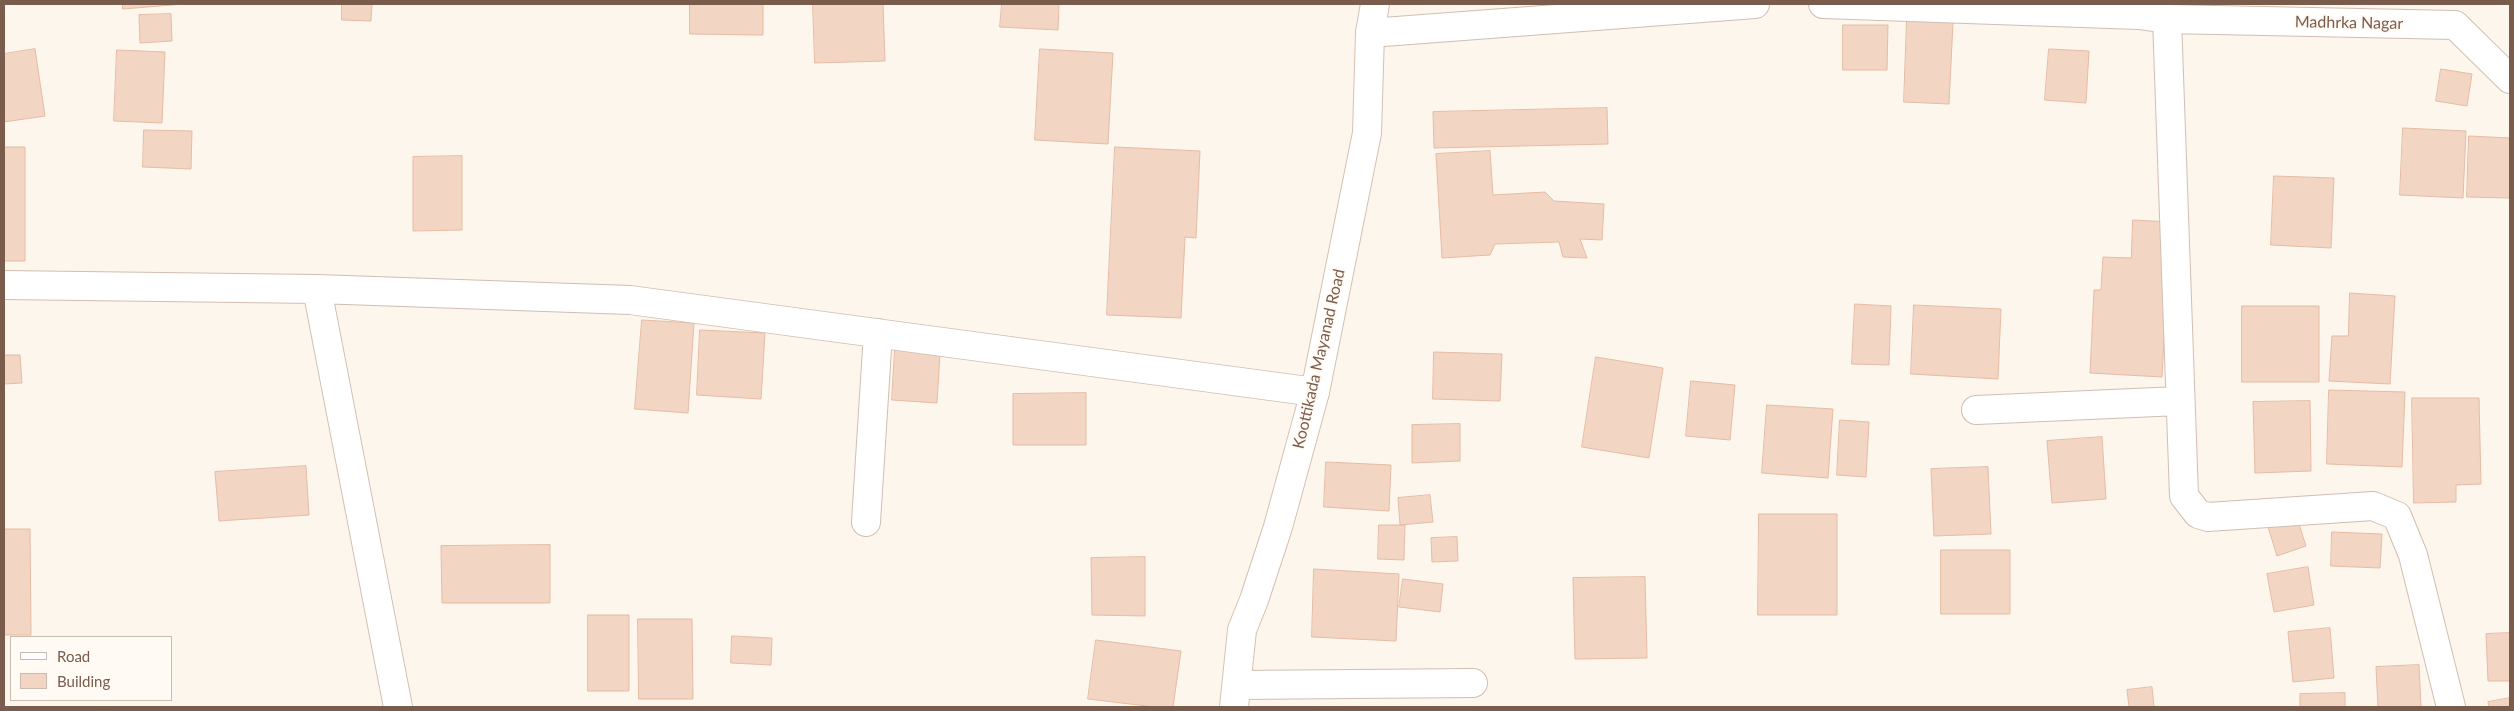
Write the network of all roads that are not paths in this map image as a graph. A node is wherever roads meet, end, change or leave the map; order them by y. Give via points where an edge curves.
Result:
1 (1375, 4) edge
2 (1755, 4) edge
3 (1824, 4) edge
4 (2450, 14) edge
5 (2167, 19) junction
6 (1370, 33) junction
7 (2510, 78) edge
8 (4, 285) edge
9 (317, 288) junction
10 (878, 333) junction
11 (1315, 392) junction
12 (2179, 402) junction
13 (1976, 410) dead end
14 (866, 522) dead end
15 (1473, 683) dead end
16 (1235, 696) edge
17 (398, 707) edge
18 (2450, 707) edge

1 - 6 street, Koottikada Mayanad Road
2 - 6 street
3 - 5 street, Madhrka Nagar via 2139,15
4 - 5 street, Madhrka Nagar
4 - 7 street, Madhrka Nagar
5 - 12 street
6 - 11 street, Koottikada Mayanad Road via 1367,133
8 - 9 street
9 - 10 street via 630,300
9 - 17 street
10 - 11 street
10 - 14 street
11 - 16 street, Koottikada Mayanad Road via 1278,527 1242,630
12 - 13 street
12 - 18 street via 2184,496 2198,514 2208,517 2373,506 2397,516 2413,555
15 - 16 street

